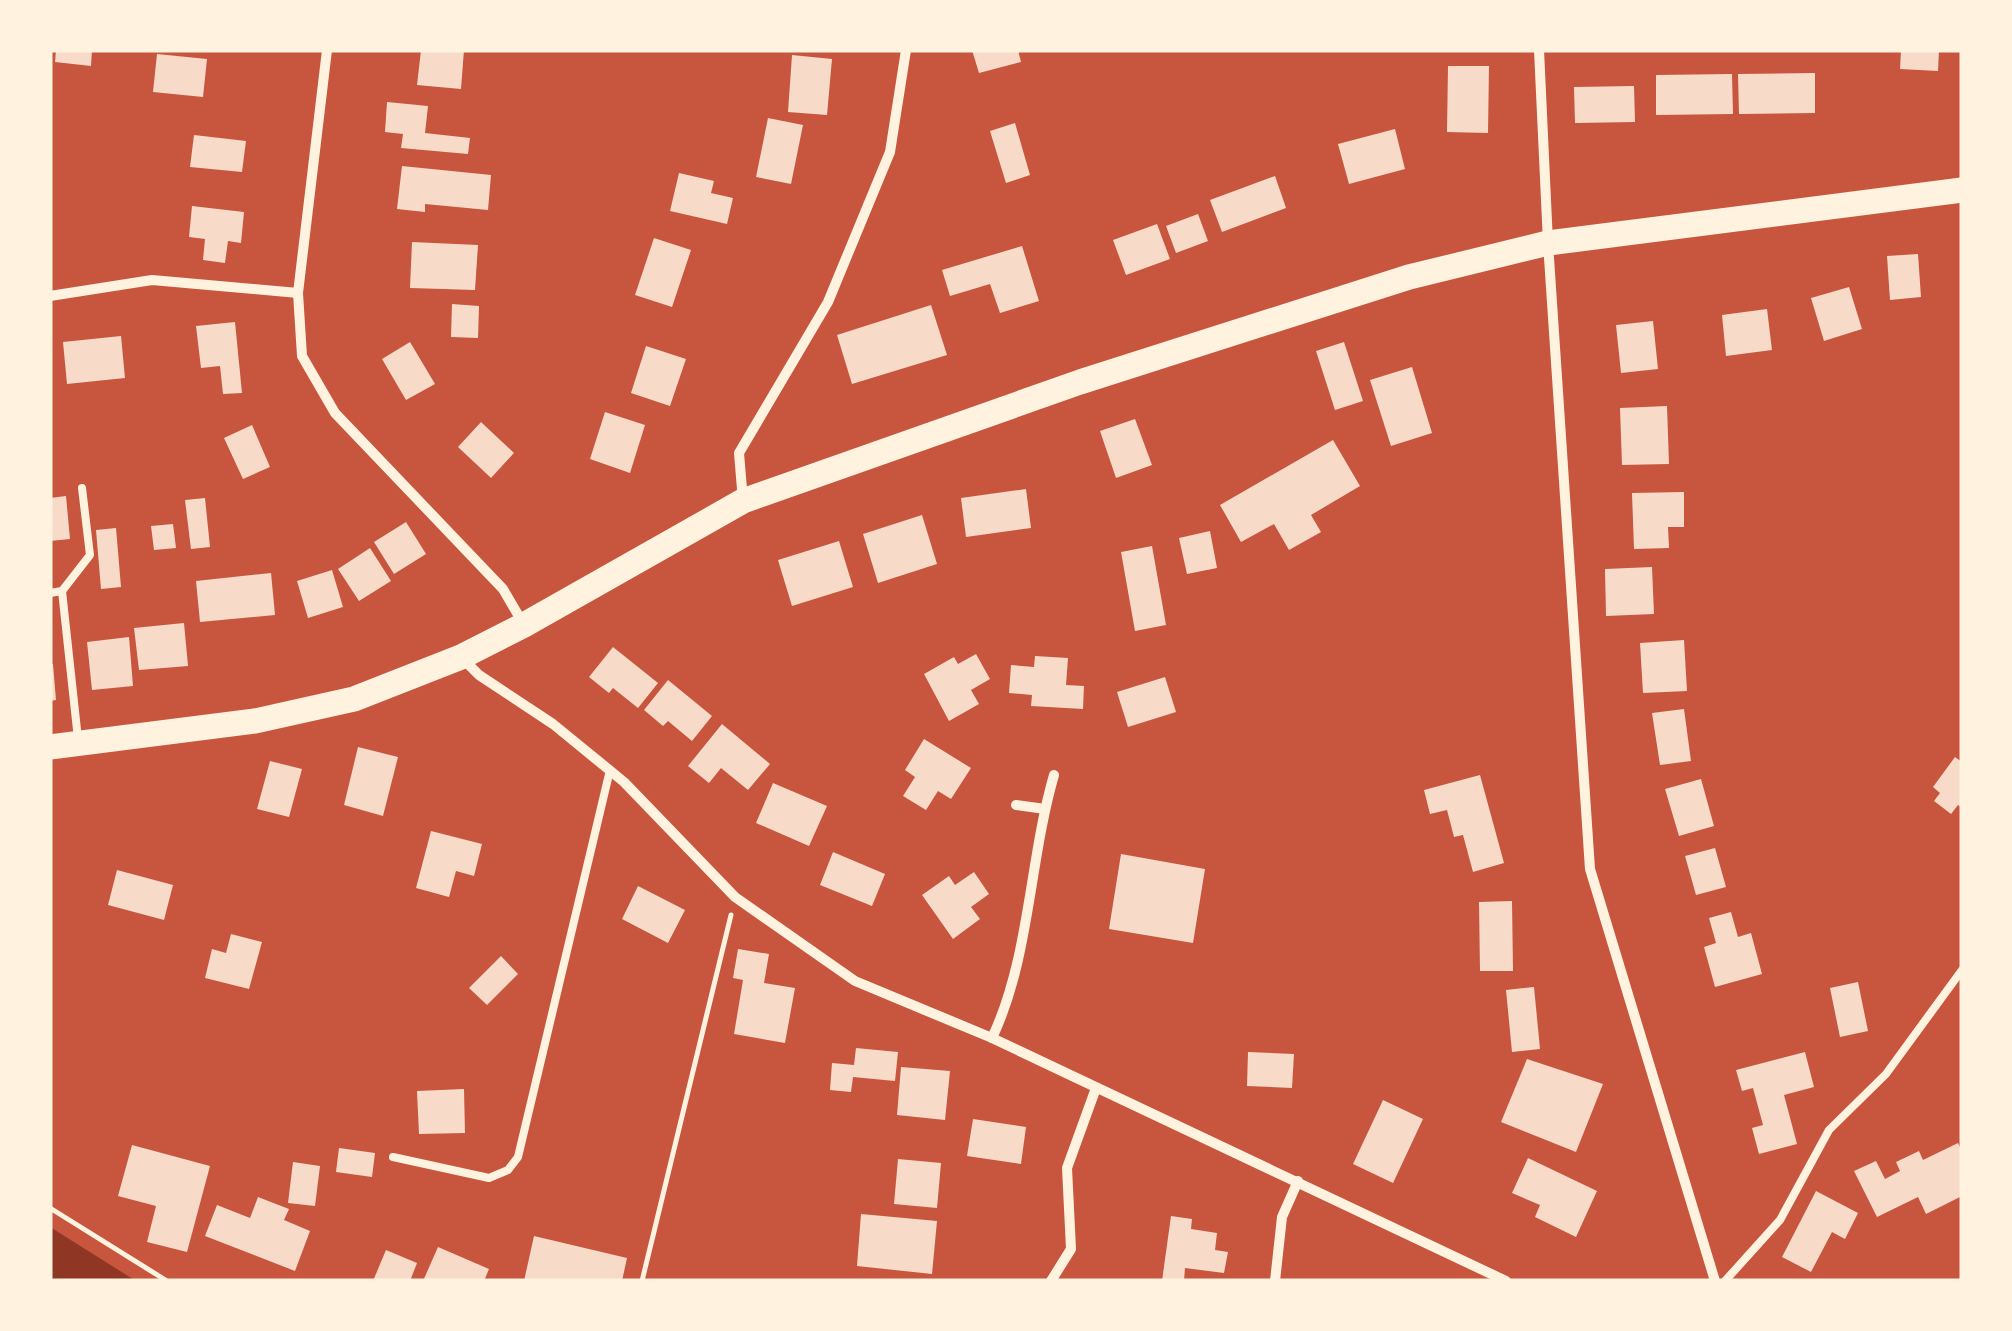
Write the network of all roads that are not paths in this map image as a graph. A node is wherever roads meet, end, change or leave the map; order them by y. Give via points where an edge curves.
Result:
1 (327, 50) edge
2 (906, 50) edge
3 (1539, 50) edge
4 (1962, 190) edge
5 (1548, 243) junction
6 (298, 293) junction
7 (50, 296) edge
8 (82, 488) dead end
9 (743, 501) junction
10 (62, 591) junction
11 (50, 592) edge
12 (524, 625) junction
13 (460, 656) junction
14 (78, 744) junction
15 (50, 747) edge
16 (610, 770) junction
17 (1054, 775) dead end
18 (1016, 805) dead end
19 (1044, 809) junction
20 (1962, 970) edge
21 (992, 1038) junction
22 (1096, 1088) junction
23 (393, 1157) dead end
24 (1298, 1181) junction
25 (1052, 1281) edge
26 (1275, 1281) edge
27 (1506, 1281) edge
28 (1715, 1281) edge
29 (1724, 1281) edge

1 - 6 street
2 - 9 street via 890,152 828,302 739,453
3 - 5 street
4 - 5 main road
5 - 9 main road via 1408,278 1080,382
5 - 28 street via 1590,869
6 - 7 street via 152,280
6 - 12 street via 302,356 336,413 503,589
8 - 10 lane via 90,556
9 - 12 main road
10 - 11 lane
10 - 14 lane
12 - 13 main road
13 - 14 main road via 354,698 255,720
13 - 16 street
14 - 15 main road
16 - 21 street via 735,897 855,981
16 - 23 lane via 518,1157 489,1178
17 - 19 street
18 - 19 street
19 - 21 street via 1008,1004
20 - 29 lane via 1886,1074 1829,1130 1780,1220
21 - 22 street
22 - 24 street
22 - 25 street via 1067,1168 1071,1249
24 - 26 street via 1282,1217
24 - 27 street

